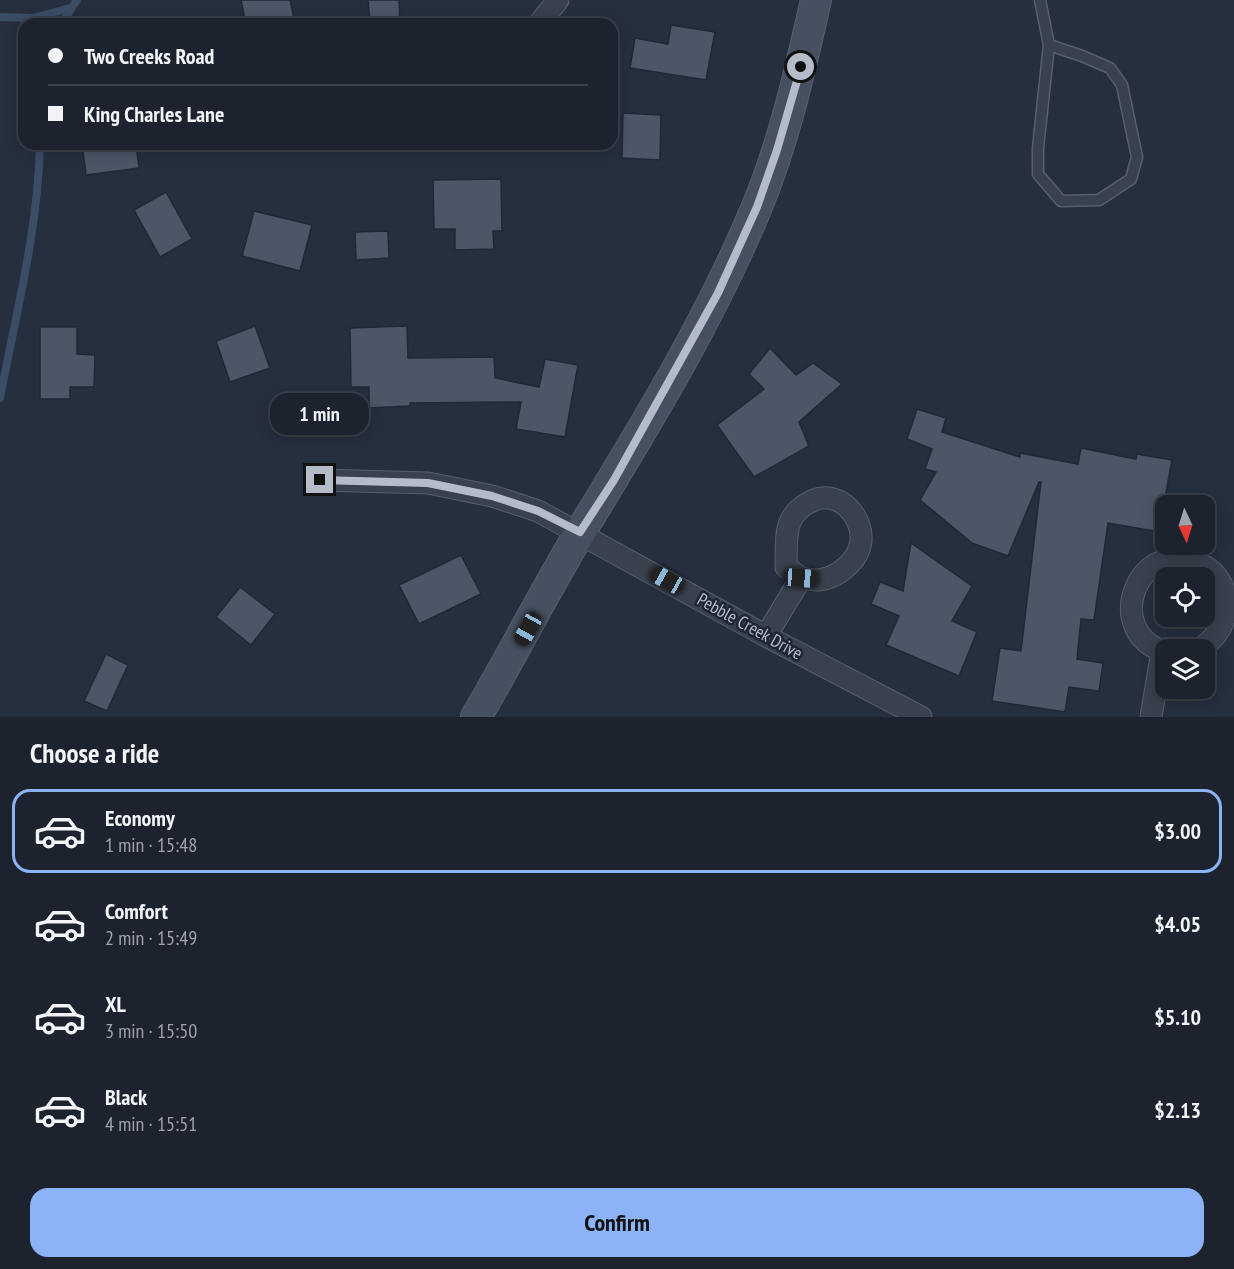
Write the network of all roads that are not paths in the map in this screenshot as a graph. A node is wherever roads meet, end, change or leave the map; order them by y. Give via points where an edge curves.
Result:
1 (558, 0) edge
2 (816, 0) edge
3 (1040, 0) edge
4 (543, 18) edge
5 (1049, 45) junction
6 (320, 480) dead end
7 (580, 532) junction
8 (801, 578) dead end
9 (766, 636) junction
10 (1212, 639) edge
11 (1155, 647) edge
12 (1155, 697) edge
13 (477, 717) edge
14 (921, 717) edge
15 (1151, 717) edge

1 - 4 street
2 - 7 street via 796,90 757,207 718,293 614,480
3 - 5 lane
5 - 5 lane via 1038,174 1061,201 1099,200 1131,179 1137,157 1122,85 1110,68
6 - 7 street, Pebble Creek Drive via 428,483 492,496 538,511
7 - 9 street, Pebble Creek Drive
7 - 13 street
8 - 9 street
9 - 14 street, Pebble Creek Drive
10 - 11 street via 1226,614 1220,582 1210,569 1195,561 1166,560 1141,576 1130,604 1139,633
12 - 15 street

